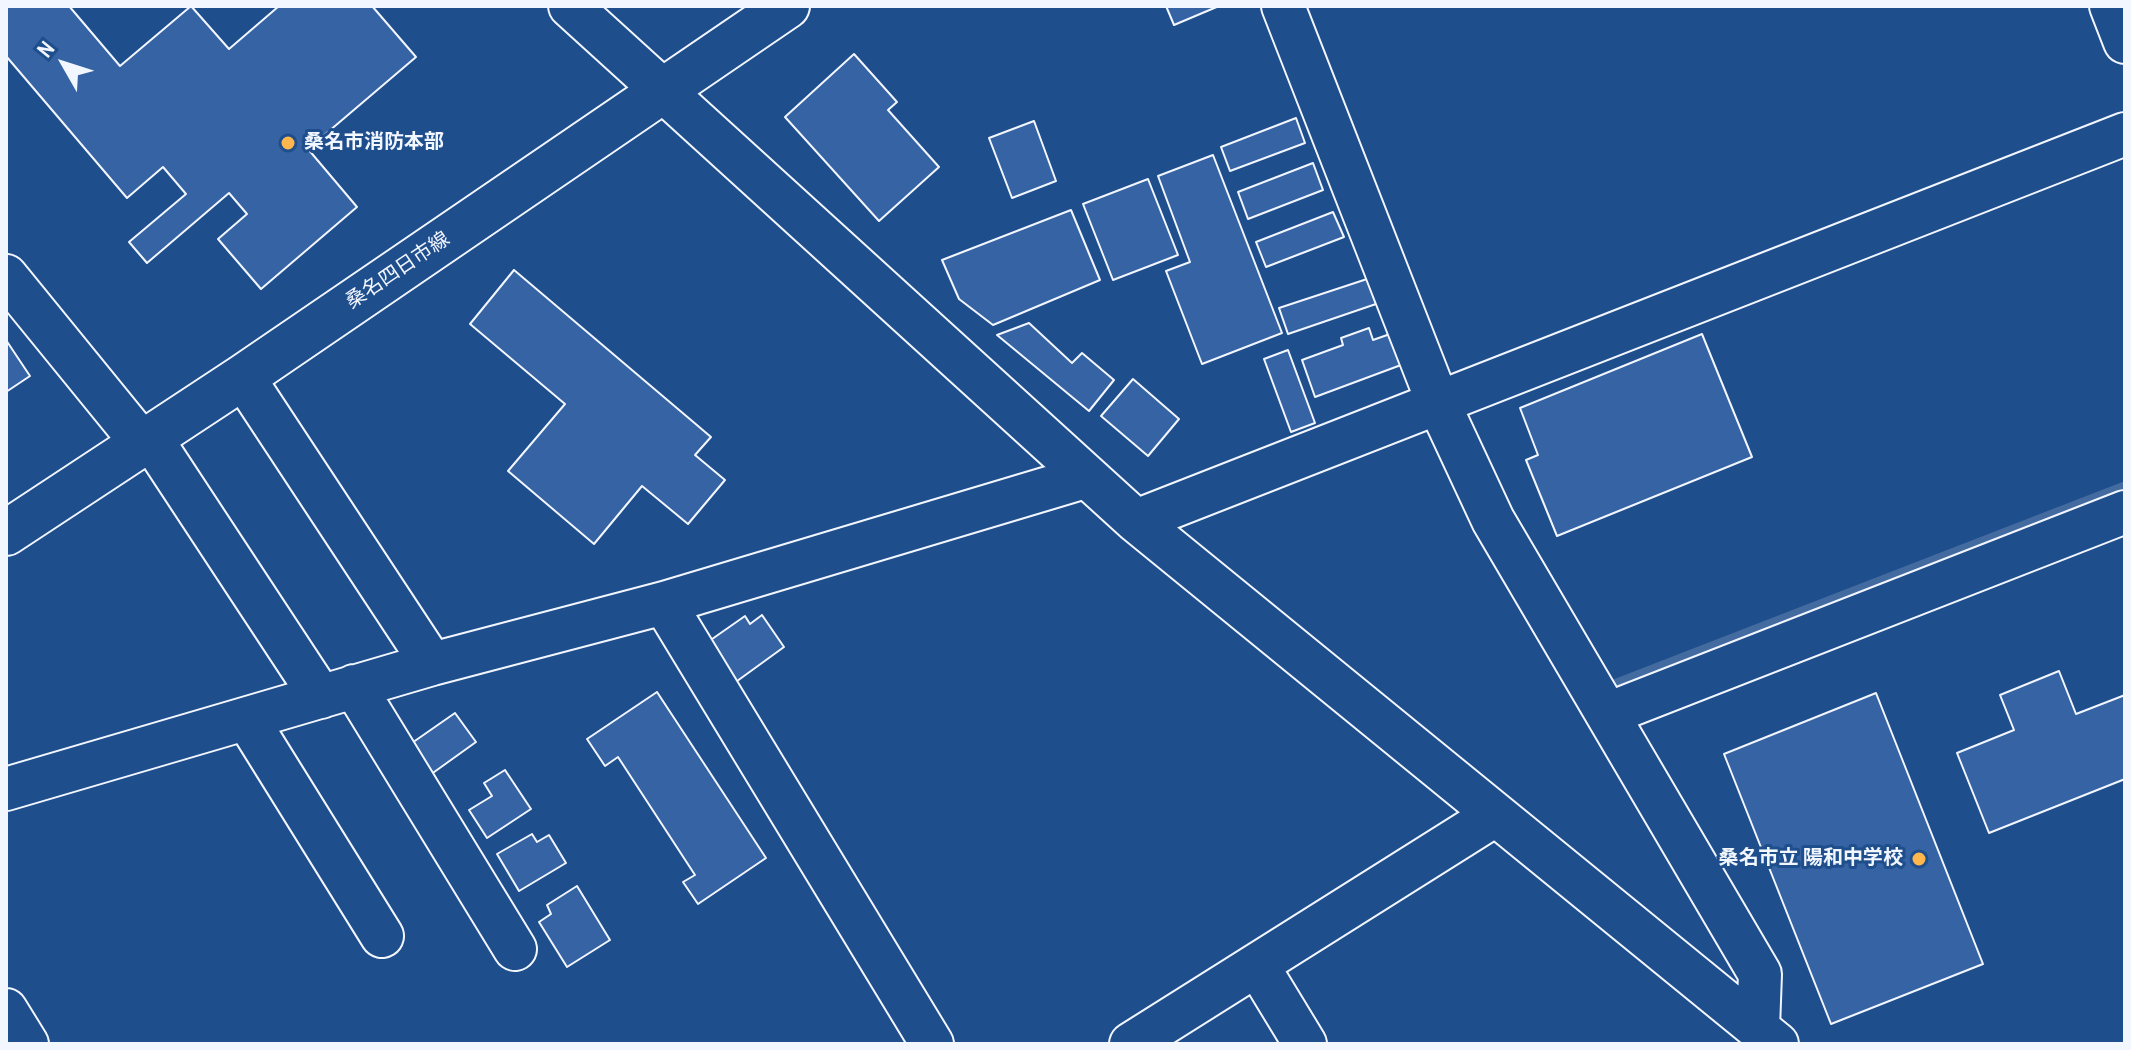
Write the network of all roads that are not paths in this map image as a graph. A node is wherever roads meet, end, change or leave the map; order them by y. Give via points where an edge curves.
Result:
1 (570, 6) edge
2 (787, 6) edge
3 (1283, 6) edge
4 (2111, 6) edge
5 (2125, 42) edge
6 (662, 90) junction
7 (2125, 134) edge
8 (11, 291) edge
9 (243, 377) junction
10 (1437, 400) junction
11 (146, 440) junction
12 (1085, 477) junction
13 (2125, 512) edge
14 (1136, 521) junction
15 (6, 533) edge
16 (664, 603) junction
17 (432, 664) junction
18 (338, 692) junction
19 (1610, 713) junction
20 (247, 719) junction
21 (6, 789) edge
22 (1495, 815) junction
23 (382, 936) dead end
24 (515, 949) dead end
25 (1257, 965) junction
26 (6, 1010) edge
27 (1767, 1036) edge
28 (27, 1044) edge
29 (932, 1044) edge
30 (1131, 1044) edge
31 (1305, 1044) edge

1 - 6 street
2 - 6 main road, 桑名四日市線
3 - 10 street
4 - 5 street
6 - 9 main road, 桑名四日市線
6 - 12 street
7 - 10 street
8 - 11 street
9 - 11 main road, 桑名四日市線
9 - 17 street
10 - 14 street
10 - 19 street via 1493,520
11 - 15 main road, 桑名四日市線
11 - 18 street
12 - 14 street
12 - 16 street
13 - 19 street
14 - 22 street
16 - 17 street
16 - 29 street
17 - 18 street
18 - 20 street
18 - 24 street
19 - 27 street via 1760,974
20 - 21 street
20 - 23 street
22 - 25 street
22 - 27 street
25 - 30 street
25 - 31 street
26 - 28 street

